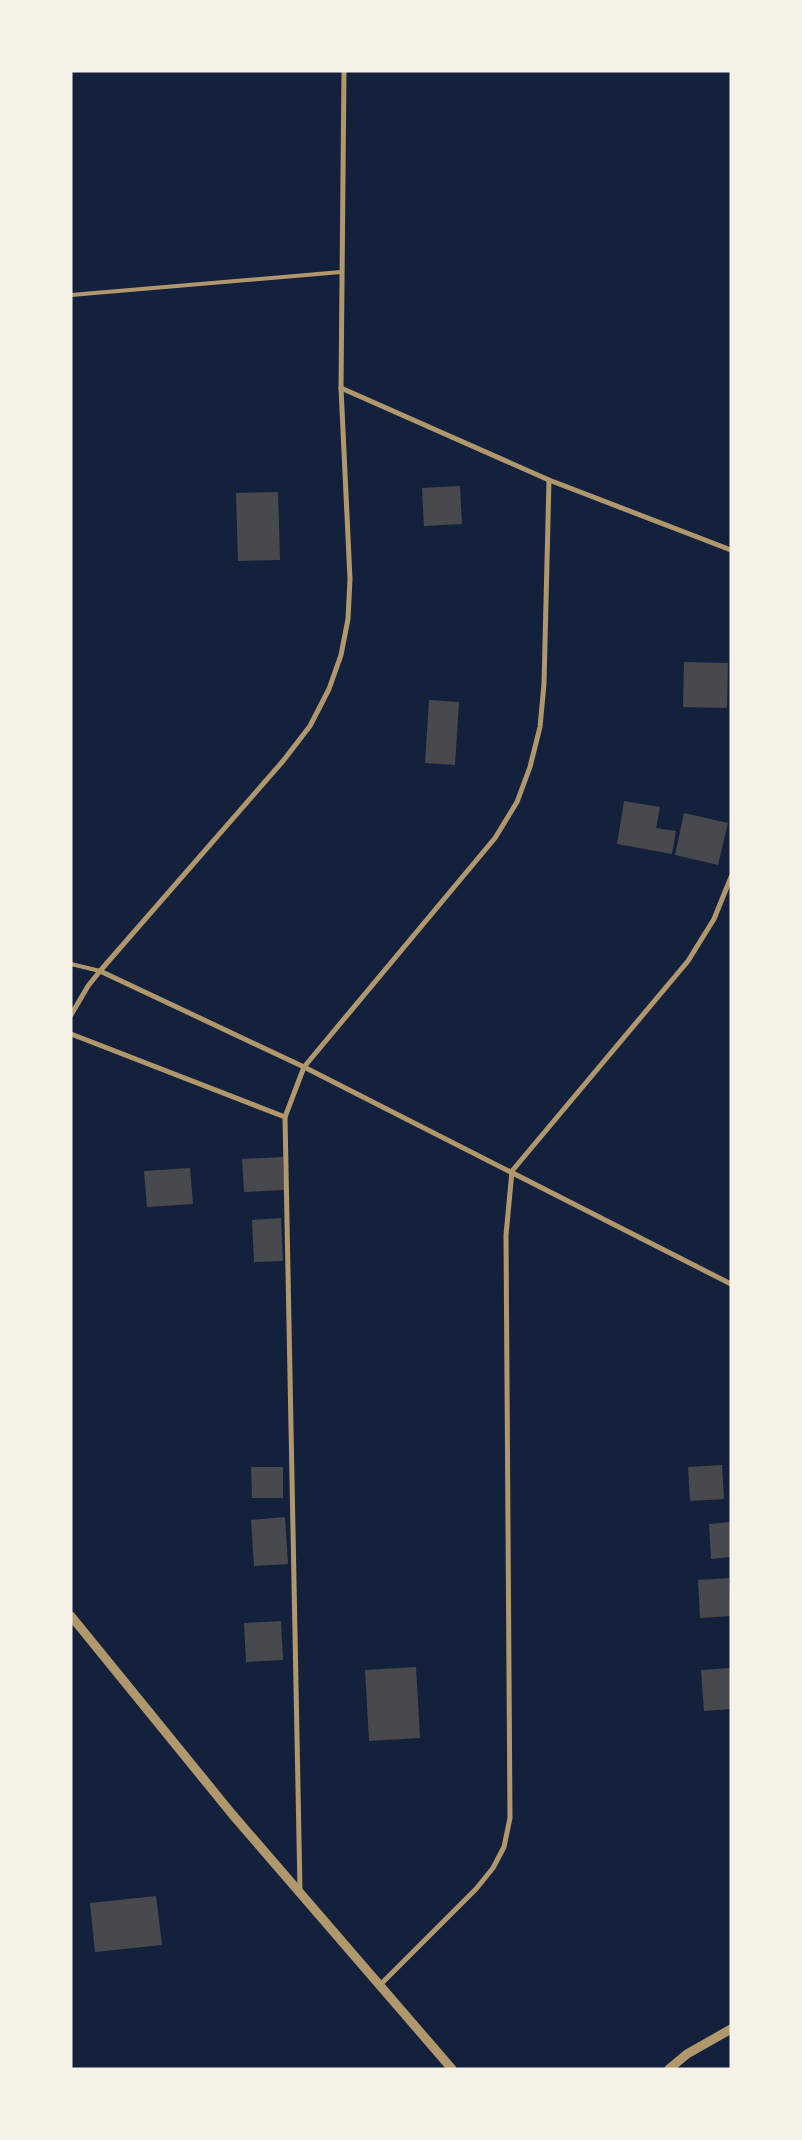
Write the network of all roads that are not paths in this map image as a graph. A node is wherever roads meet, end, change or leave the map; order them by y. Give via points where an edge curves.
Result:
1 (344, 71) edge
2 (341, 272) junction
3 (71, 296) edge
4 (341, 388) junction
5 (549, 480) junction
6 (731, 550) edge
7 (731, 878) edge
8 (71, 964) edge
9 (100, 971) junction
10 (71, 1015) edge
11 (71, 1034) edge
12 (304, 1067) junction
13 (285, 1118) junction
14 (512, 1171) junction
15 (731, 1284) edge
16 (71, 1616) edge
17 (300, 1892) junction
18 (380, 1985) junction
19 (731, 2029) edge
20 (452, 2069) edge
21 (669, 2069) edge

1 - 2 street
2 - 3 lane
2 - 4 street
4 - 5 street
4 - 9 street via 348,618 341,655 329,689 310,726 283,761
5 - 6 street
5 - 12 street via 540,727 517,802 495,838
7 - 14 street via 714,919 688,961
8 - 9 lane
9 - 10 street
9 - 12 street
11 - 13 street
12 - 13 street
12 - 14 street
13 - 17 street
14 - 15 street
14 - 18 street via 506,1235 510,1818 504,1847 494,1868
16 - 17 street via 232,1814
17 - 18 street
18 - 20 street
19 - 21 street via 687,2054

